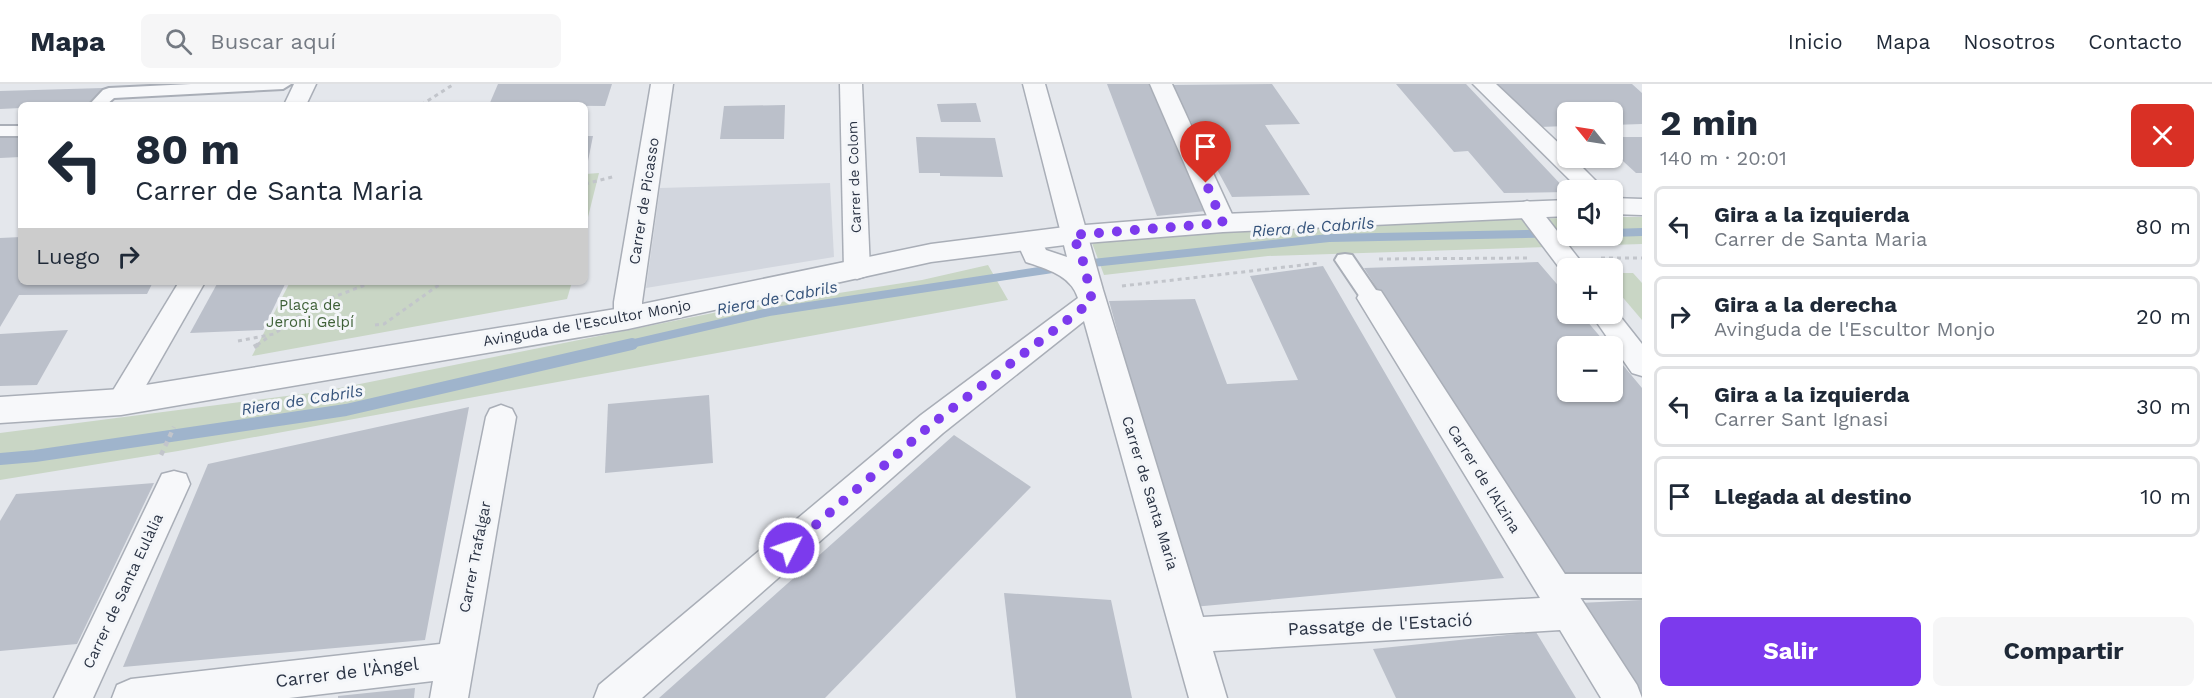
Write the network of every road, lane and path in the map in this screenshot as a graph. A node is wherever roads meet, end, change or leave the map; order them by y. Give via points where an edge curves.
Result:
1 (283, 84) edge
2 (305, 84) edge
3 (453, 84) edge
4 (662, 84) edge
5 (851, 84) edge
6 (1034, 84) edge
7 (1161, 84) edge
8 (1484, 84) edge
9 (100, 102) edge
10 (296, 102) edge
11 (426, 102) edge
12 (18, 130) edge
13 (0, 131) edge
14 (623, 174) dead end
15 (1583, 180) edge
16 (588, 183) edge
17 (1623, 206) edge
18 (1642, 207) edge
19 (1557, 208) edge
20 (1527, 209) junction
21 (1223, 223) junction
22 (1073, 235) junction
23 (1029, 240) junction
24 (1565, 258) edge
25 (1345, 260) dead end
26 (857, 270) junction
27 (190, 285) edge
28 (365, 285) edge
29 (439, 285) edge
30 (1091, 295) junction
31 (1371, 298) joint
32 (628, 318) junction
33 (1612, 324) edge
34 (374, 326) dead end
35 (274, 334) junction
36 (238, 341) dead end
37 (266, 347) dead end
38 (1642, 365) edge
39 (121, 402) junction
40 (0, 410) edge
41 (501, 417) dead end
42 (178, 418) dead end
43 (167, 471) joint
44 (1642, 586) edge
45 (1561, 600) junction
46 (1192, 635) junction
47 (456, 660) junction
48 (73, 698) edge
49 (131, 698) edge
50 (449, 698) edge
51 (613, 698) edge
52 (1208, 698) edge
53 (1623, 698) edge

1 - 9 street via 109,93
2 - 10 street
3 - 11 path
4 - 32 street, Carrer de Picasso
5 - 26 street, Carrer de Colom
6 - 22 street, Carrer de Santa Maria
7 - 21 street
8 - 15 street
12 - 13 street
14 - 16 path
17 - 18 street
19 - 20 street, Avinguda de l'Escultor Monjo
20 - 21 street, Avinguda de l'Escultor Monjo
20 - 24 street
21 - 22 street, Avinguda de l'Escultor Monjo
22 - 23 street, Avinguda de l'Escultor Monjo
22 - 30 street, Carrer de Santa Maria
23 - 26 street, Avinguda de l'Escultor Monjo via 931,253
23 - 30 street, Carrer de Santa Maria via 1035,256 1068,267
25 - 31 street, Carrer de l'Alzina
26 - 32 street, Avinguda de l'Escultor Monjo
27 - 39 street
28 - 35 path via 318,303
29 - 34 path via 384,324
30 - 46 street, Carrer de Santa Maria
30 - 51 street via 932,424
31 - 45 street, Carrer de l'Alzina
32 - 39 street, Avinguda de l'Escultor Monjo
33 - 38 street
35 - 36 path
35 - 37 path via 254,349
39 - 40 street, Avinguda de l'Escultor Monjo
41 - 47 street, Carrer Trafalgar
42 - 43 path
43 - 48 street, Carrer de Santa Eulàlia
44 - 45 street, Passatge de l'Estació
45 - 46 street, Passatge de l'Estació
45 - 53 street, Carrer de l'Alzina
46 - 52 street, Carrer de Santa Maria
47 - 49 street, Carrer de l'Àngel
47 - 50 street, Carrer Trafalgar

